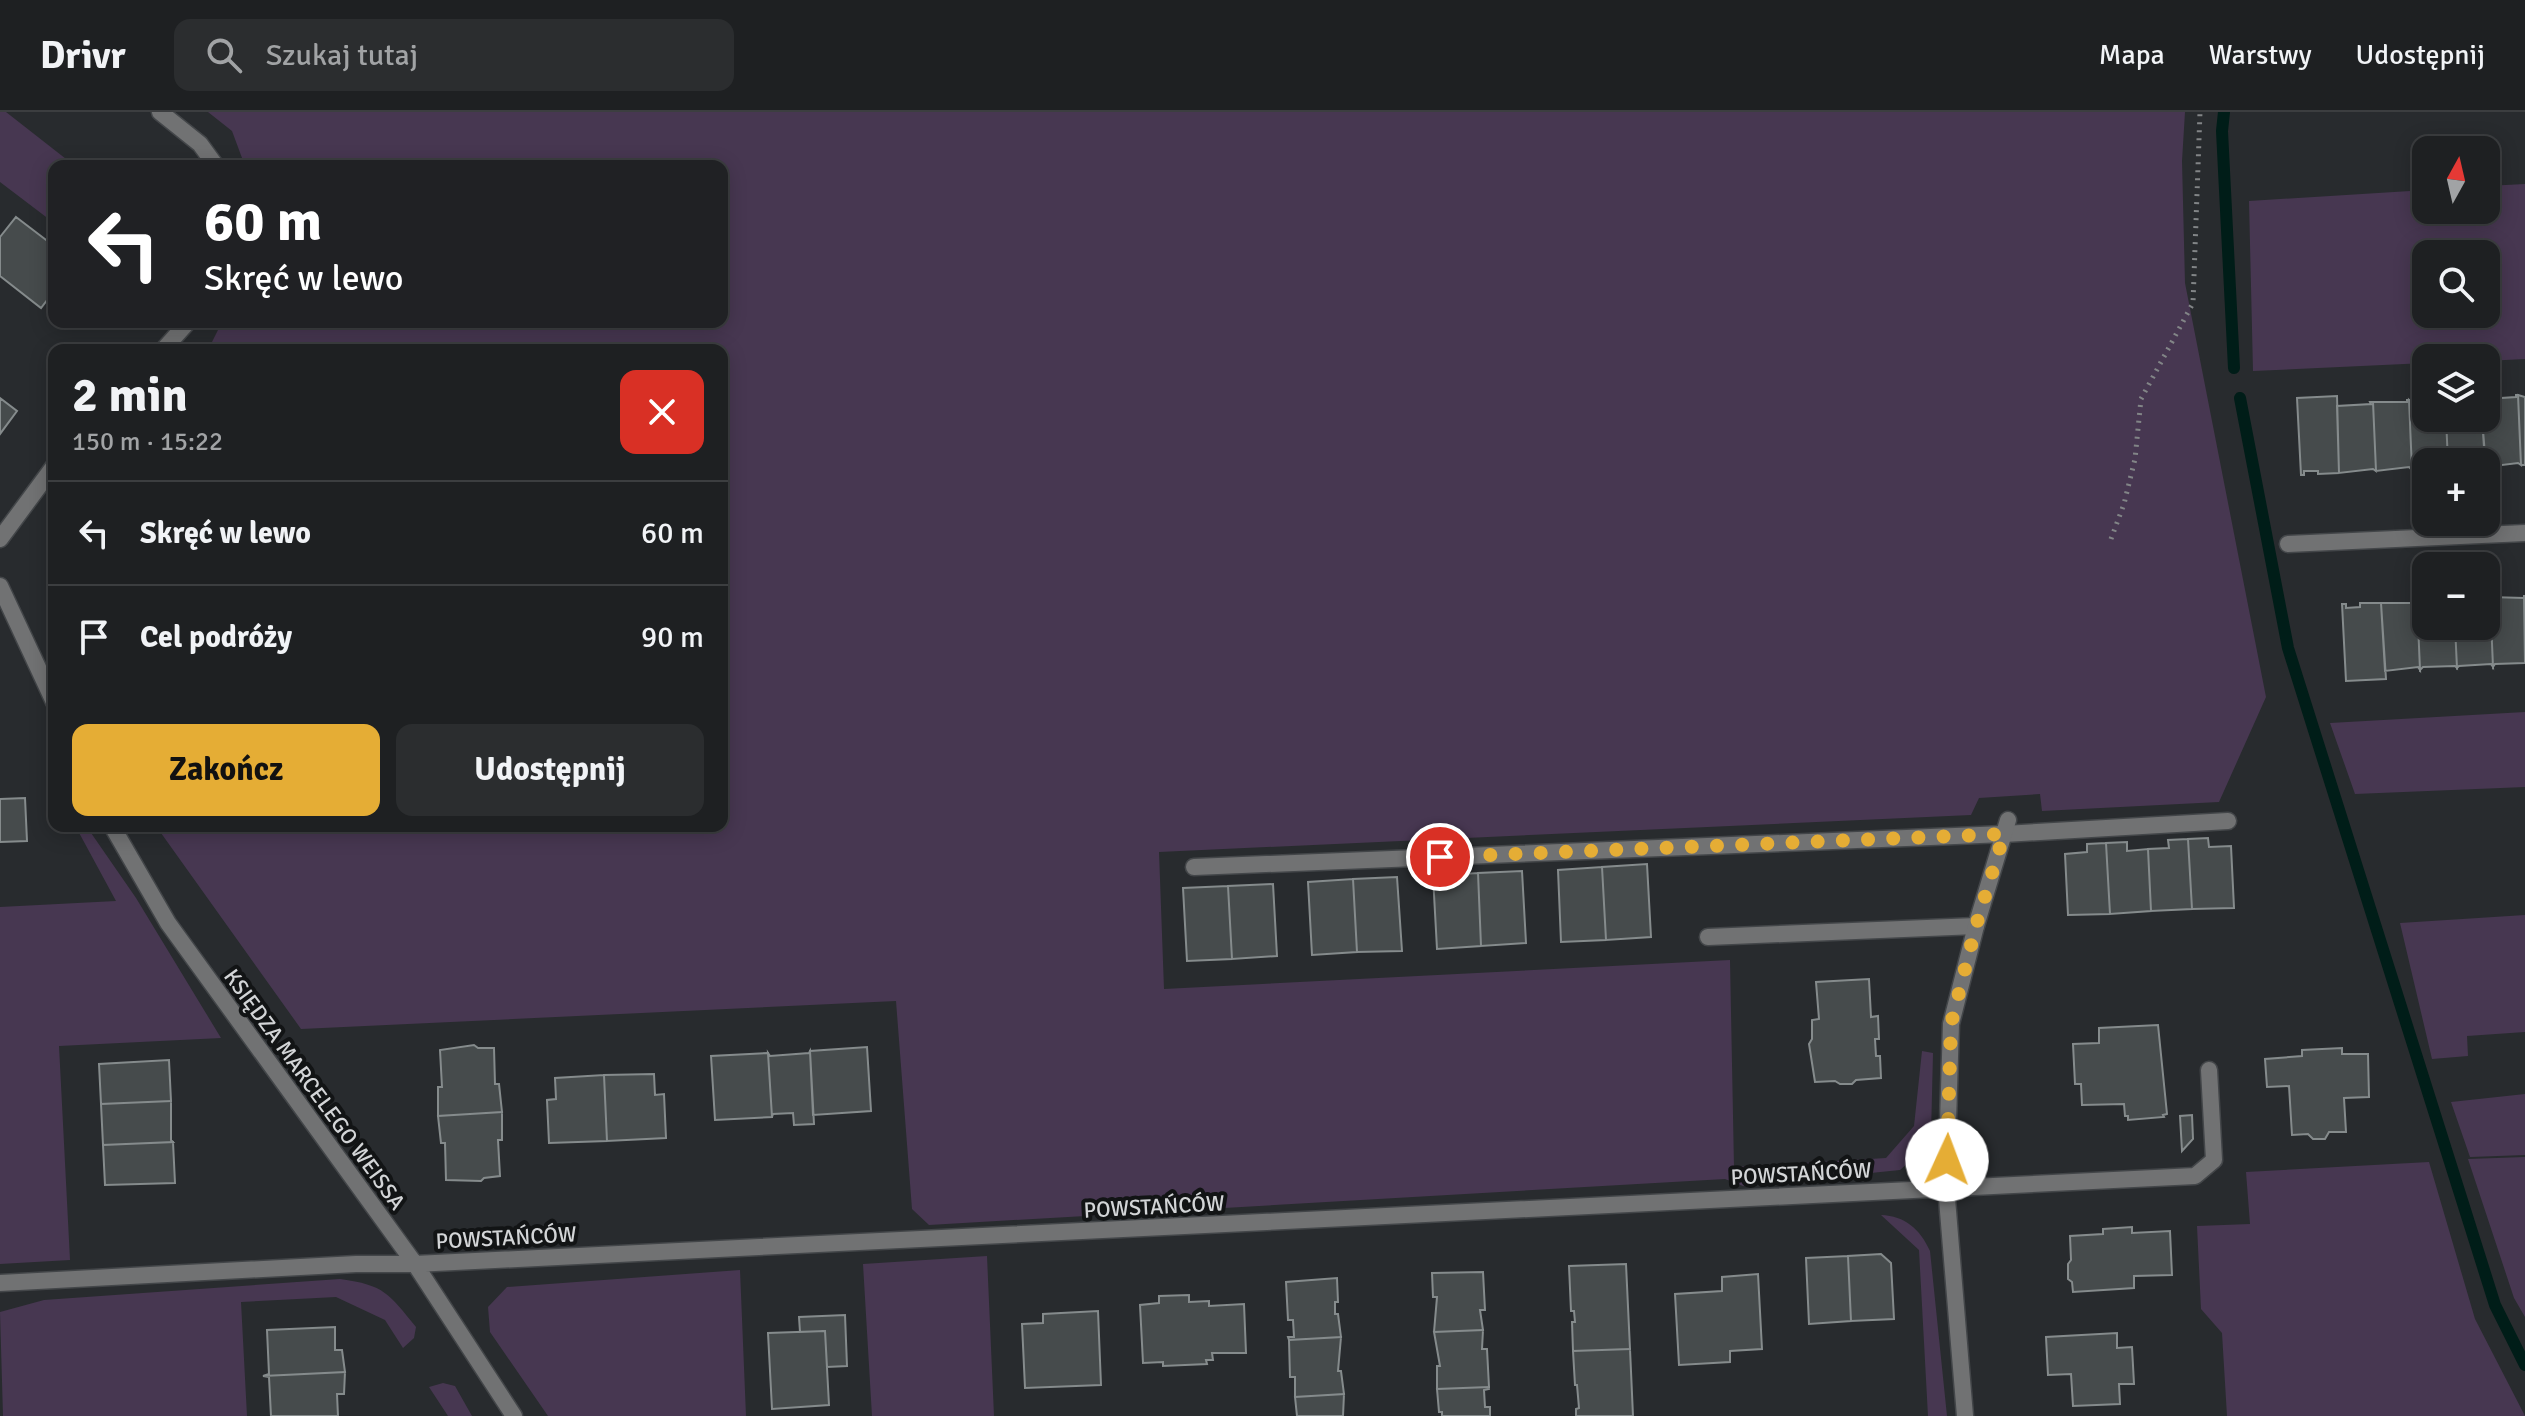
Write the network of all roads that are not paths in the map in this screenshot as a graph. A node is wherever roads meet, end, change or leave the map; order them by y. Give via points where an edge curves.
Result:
1 (160, 112) edge
2 (212, 160) edge
3 (183, 328) edge
4 (168, 344) edge
5 (48, 474) edge
6 (2525, 533) edge
7 (0, 539) edge
8 (2288, 544) dead end
9 (0, 586) edge
10 (48, 689) edge
11 (2228, 821) dead end
12 (2006, 827) junction
13 (115, 832) edge
14 (1194, 867) dead end
15 (1976, 926) junction
16 (1708, 937) dead end
17 (2209, 1070) dead end
18 (1946, 1187) junction
19 (415, 1264) junction
20 (0, 1283) edge
21 (514, 1416) edge
22 (1965, 1416) edge

1 - 2 street
3 - 4 street
5 - 7 street
6 - 8 street
9 - 10 street
11 - 12 street
12 - 14 street
12 - 15 street
13 - 19 street, KSIĘDZA MARCELEGO WEISSA via 168,923
15 - 16 street
15 - 18 street via 1951,1024
17 - 18 street, POWSTAŃCÓW via 2214,1160 2195,1176
18 - 19 street, POWSTAŃCÓW
18 - 22 street
19 - 20 street, POWSTAŃCÓW
19 - 21 street, KSIĘDZA MARCELEGO WEISSA

